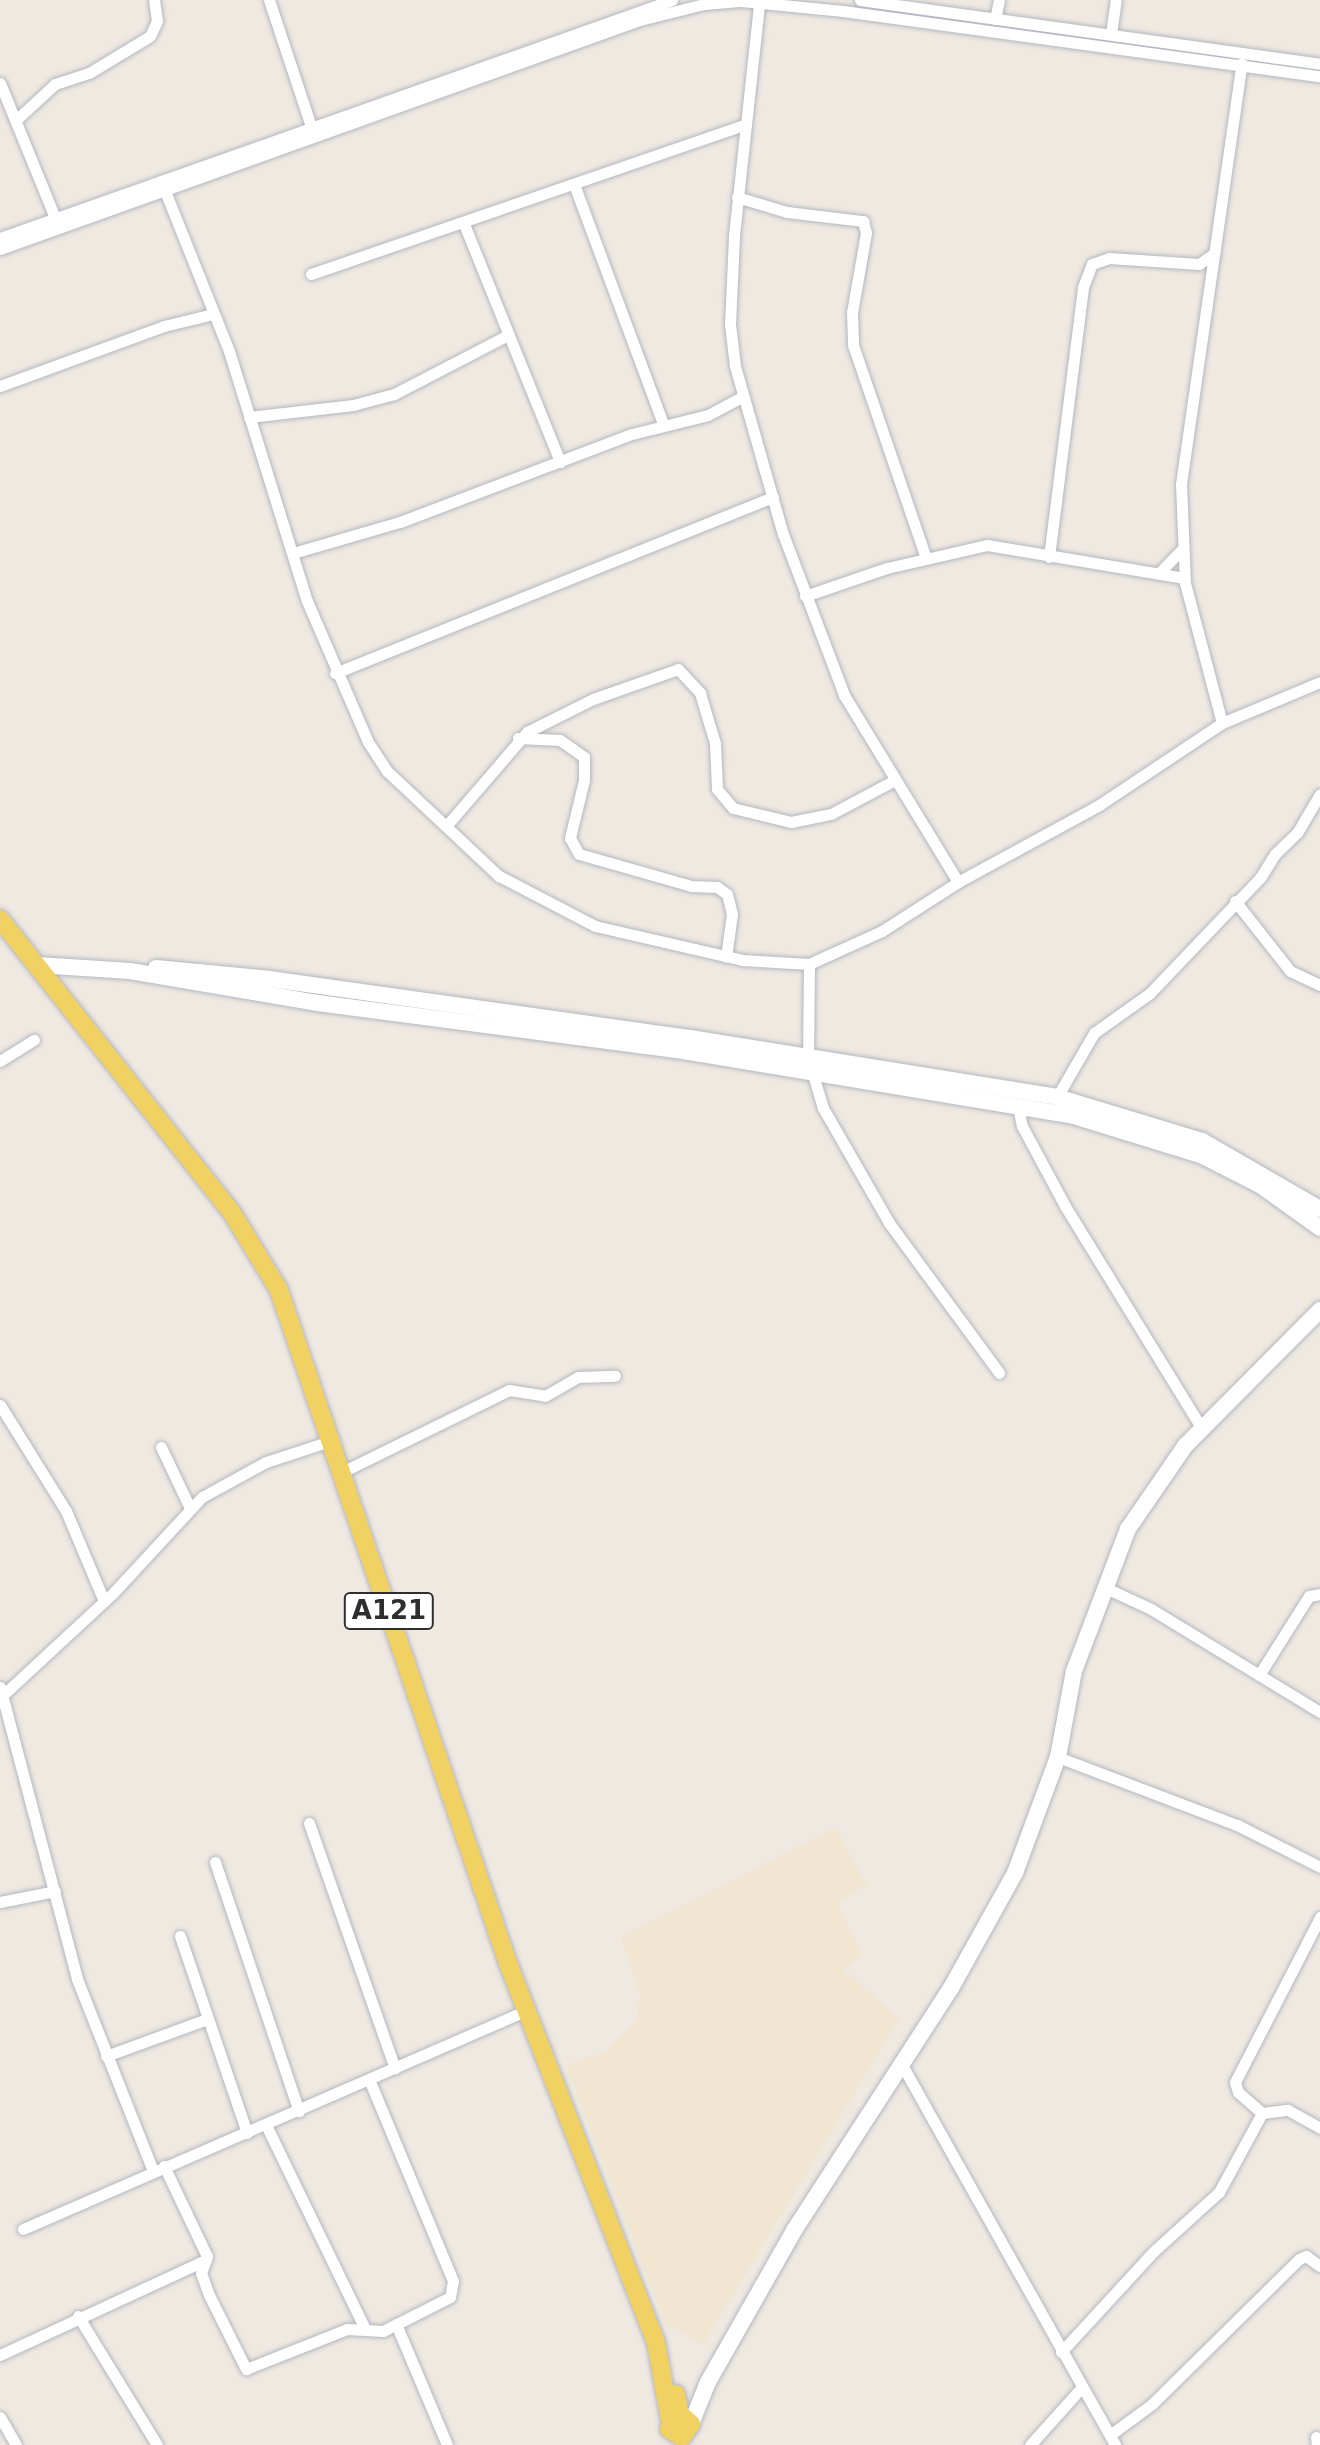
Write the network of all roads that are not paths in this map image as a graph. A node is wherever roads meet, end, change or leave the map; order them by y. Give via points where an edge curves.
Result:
1 (154, 0) edge
2 (269, 0) edge
3 (672, 0) edge
4 (860, 0) edge
5 (999, 0) edge
6 (1116, 0) edge
7 (759, 5) junction
8 (633, 11) edge
9 (995, 19) junction
10 (1111, 34) junction
11 (1242, 63) junction
12 (1320, 64) edge
13 (1320, 76) edge
14 (0, 83) edge
15 (16, 120) junction
16 (744, 125) junction
17 (311, 126) junction
18 (163, 186) junction
19 (575, 187) junction
20 (737, 197) junction
21 (57, 222) junction
22 (464, 224) junction
23 (0, 238) edge
24 (0, 249) edge
25 (1215, 253) junction
26 (311, 274) dead end
27 (213, 314) junction
28 (508, 335) junction
29 (0, 386) edge
30 (743, 396) junction
31 (249, 417) junction
32 (663, 424) junction
33 (560, 462) junction
34 (773, 497) junction
35 (1182, 549) junction
36 (293, 553) junction
37 (1049, 557) junction
38 (926, 558) junction
39 (1160, 572) junction
40 (1184, 578) junction
41 (805, 596) junction
42 (335, 673) junction
43 (1320, 682) edge
44 (1222, 723) junction
45 (518, 738) junction
46 (895, 780) junction
47 (1320, 794) edge
48 (447, 825) junction
49 (958, 882) junction
50 (1235, 901) junction
51 (0, 919) edge
52 (726, 957) junction
53 (809, 964) junction
54 (38, 965) junction
55 (130, 971) junction
56 (1320, 985) edge
57 (34, 1040) dead end
58 (808, 1058) junction
59 (0, 1061) edge
60 (813, 1075) junction
61 (1057, 1097) junction
62 (1018, 1106) junction
63 (1320, 1209) edge
64 (1320, 1228) edge
65 (1320, 1310) edge
66 (999, 1373) dead end
67 (615, 1376) dead end
68 (0, 1405) edge
69 (1202, 1429) junction
70 (333, 1440) junction
71 (161, 1447) dead end
72 (344, 1471) junction
73 (190, 1508) junction
74 (1108, 1589) junction
75 (1320, 1594) edge
76 (104, 1601) junction
77 (1259, 1675) junction
78 (1, 1691) edge
79 (1320, 1712) edge
80 (1058, 1757) junction
81 (309, 1823) dead end
82 (215, 1862) dead end
83 (1320, 1867) edge
84 (55, 1891) junction
85 (0, 1902) edge
86 (1320, 1917) edge
87 (180, 1936) dead end
88 (525, 2011) junction
89 (207, 2019) junction
90 (106, 2056) junction
91 (902, 2065) junction
92 (395, 2068) junction
93 (369, 2079) junction
94 (299, 2111) junction
95 (1262, 2113) junction
96 (266, 2125) junction
97 (1320, 2128) edge
98 (247, 2133) junction
99 (164, 2166) junction
100 (153, 2171) junction
101 (23, 2229) dead end
102 (206, 2260) junction
103 (1320, 2266) edge
104 (78, 2316) junction
105 (396, 2324) junction
106 (365, 2329) junction
107 (1061, 2352) junction
108 (0, 2355) edge
109 (1082, 2387) junction
110 (0, 2417) edge
111 (679, 2429) edge
112 (1112, 2440) edge
113 (16, 2445) edge
114 (157, 2445) edge
115 (447, 2445) edge
116 (1030, 2445) edge

1 - 15 street via 157,21 150,36 89,73 55,84
2 - 17 street
3 - 8 street
4 - 9 street
5 - 9 street
6 - 10 street
7 - 8 street
7 - 11 street via 955,24
7 - 16 street
8 - 17 street
8 - 18 street
9 - 10 street
10 - 12 street
11 - 13 street
11 - 25 street
14 - 15 street
15 - 21 street
16 - 19 street
16 - 20 street
17 - 18 street
18 - 21 street
18 - 27 street
19 - 22 street
19 - 32 street
20 - 30 street via 730,324
20 - 38 street via 787,212 856,218 865,225 852,312 853,345
21 - 23 street
21 - 24 street
22 - 26 street
22 - 28 street
25 - 35 street via 1181,484
25 - 37 street via 1199,264 1109,258 1092,264 1083,287
27 - 29 street via 164,326
27 - 31 street
28 - 31 street via 394,394 353,405
28 - 33 street
30 - 32 street via 708,415
30 - 34 street
31 - 36 street
32 - 33 street
33 - 36 street via 400,522
34 - 41 street
34 - 42 street
35 - 39 street
35 - 40 street
36 - 42 street
37 - 38 street via 987,545
37 - 39 street
38 - 41 street
39 - 40 street
40 - 44 street
41 - 46 street via 844,695
42 - 48 street via 387,771
43 - 44 street
44 - 49 street via 1099,805
45 - 46 street via 593,699 678,669 700,693 715,743 717,789 733,808 791,822 831,814
45 - 48 street
45 - 52 street via 560,740 584,757 570,838 579,854 691,886 717,887 727,894 732,914
46 - 49 street
47 - 50 street via 1292,839
48 - 52 street via 499,876 555,909 595,926
49 - 53 street via 882,931
50 - 56 street via 1290,971
50 - 61 street via 1150,993 1099,1027
51 - 54 main road, A121
52 - 53 street
53 - 58 street
54 - 55 main road
54 - 70 main road, A121 via 165,1123 259,1252 298,1338
55 - 58 main road via 139,966 270,979
55 - 60 main road via 318,1003 676,1050
57 - 59 street
58 - 60 street
58 - 61 main road
60 - 62 main road
60 - 66 street via 823,1108 882,1212
61 - 63 main road via 1202,1141
62 - 64 main road via 1118,1126 1192,1151 1260,1185
62 - 69 street via 1022,1126 1065,1206
65 - 69 main road
67 - 72 street via 578,1377 545,1396 509,1390
68 - 76 street via 66,1511
69 - 74 main road via 1169,1464 1128,1529
70 - 72 main road, A121
70 - 73 street via 266,1462
71 - 73 street
72 - 88 main road, A121 via 430,1742
73 - 76 street
74 - 77 street
74 - 80 main road via 1074,1671
75 - 77 street via 1309,1596
76 - 78 street
77 - 79 street
78 - 84 street
80 - 83 street via 1237,1825
80 - 91 main road via 999,1905
81 - 92 street
82 - 94 street
84 - 85 street
84 - 90 street via 77,1979
86 - 95 street via 1235,2082 1238,2092
87 - 89 street
88 - 92 street
88 - 111 main road, A121 via 664,2366
89 - 90 street
89 - 98 street
90 - 100 street
91 - 107 street
91 - 111 main road via 795,2229
92 - 93 street
93 - 94 street
93 - 105 street via 453,2281 450,2297
94 - 96 street
95 - 97 street via 1288,2110
95 - 107 street via 1219,2192 1154,2251
96 - 98 street
96 - 106 street
98 - 99 street
99 - 100 street
99 - 102 street
100 - 101 street
102 - 104 street
102 - 106 street via 201,2273 246,2369 347,2329
103 - 112 street via 1306,2256 1299,2259
104 - 108 street
104 - 114 street
105 - 106 street via 383,2331
105 - 115 street
107 - 109 street
109 - 112 street
109 - 116 street
110 - 113 street

